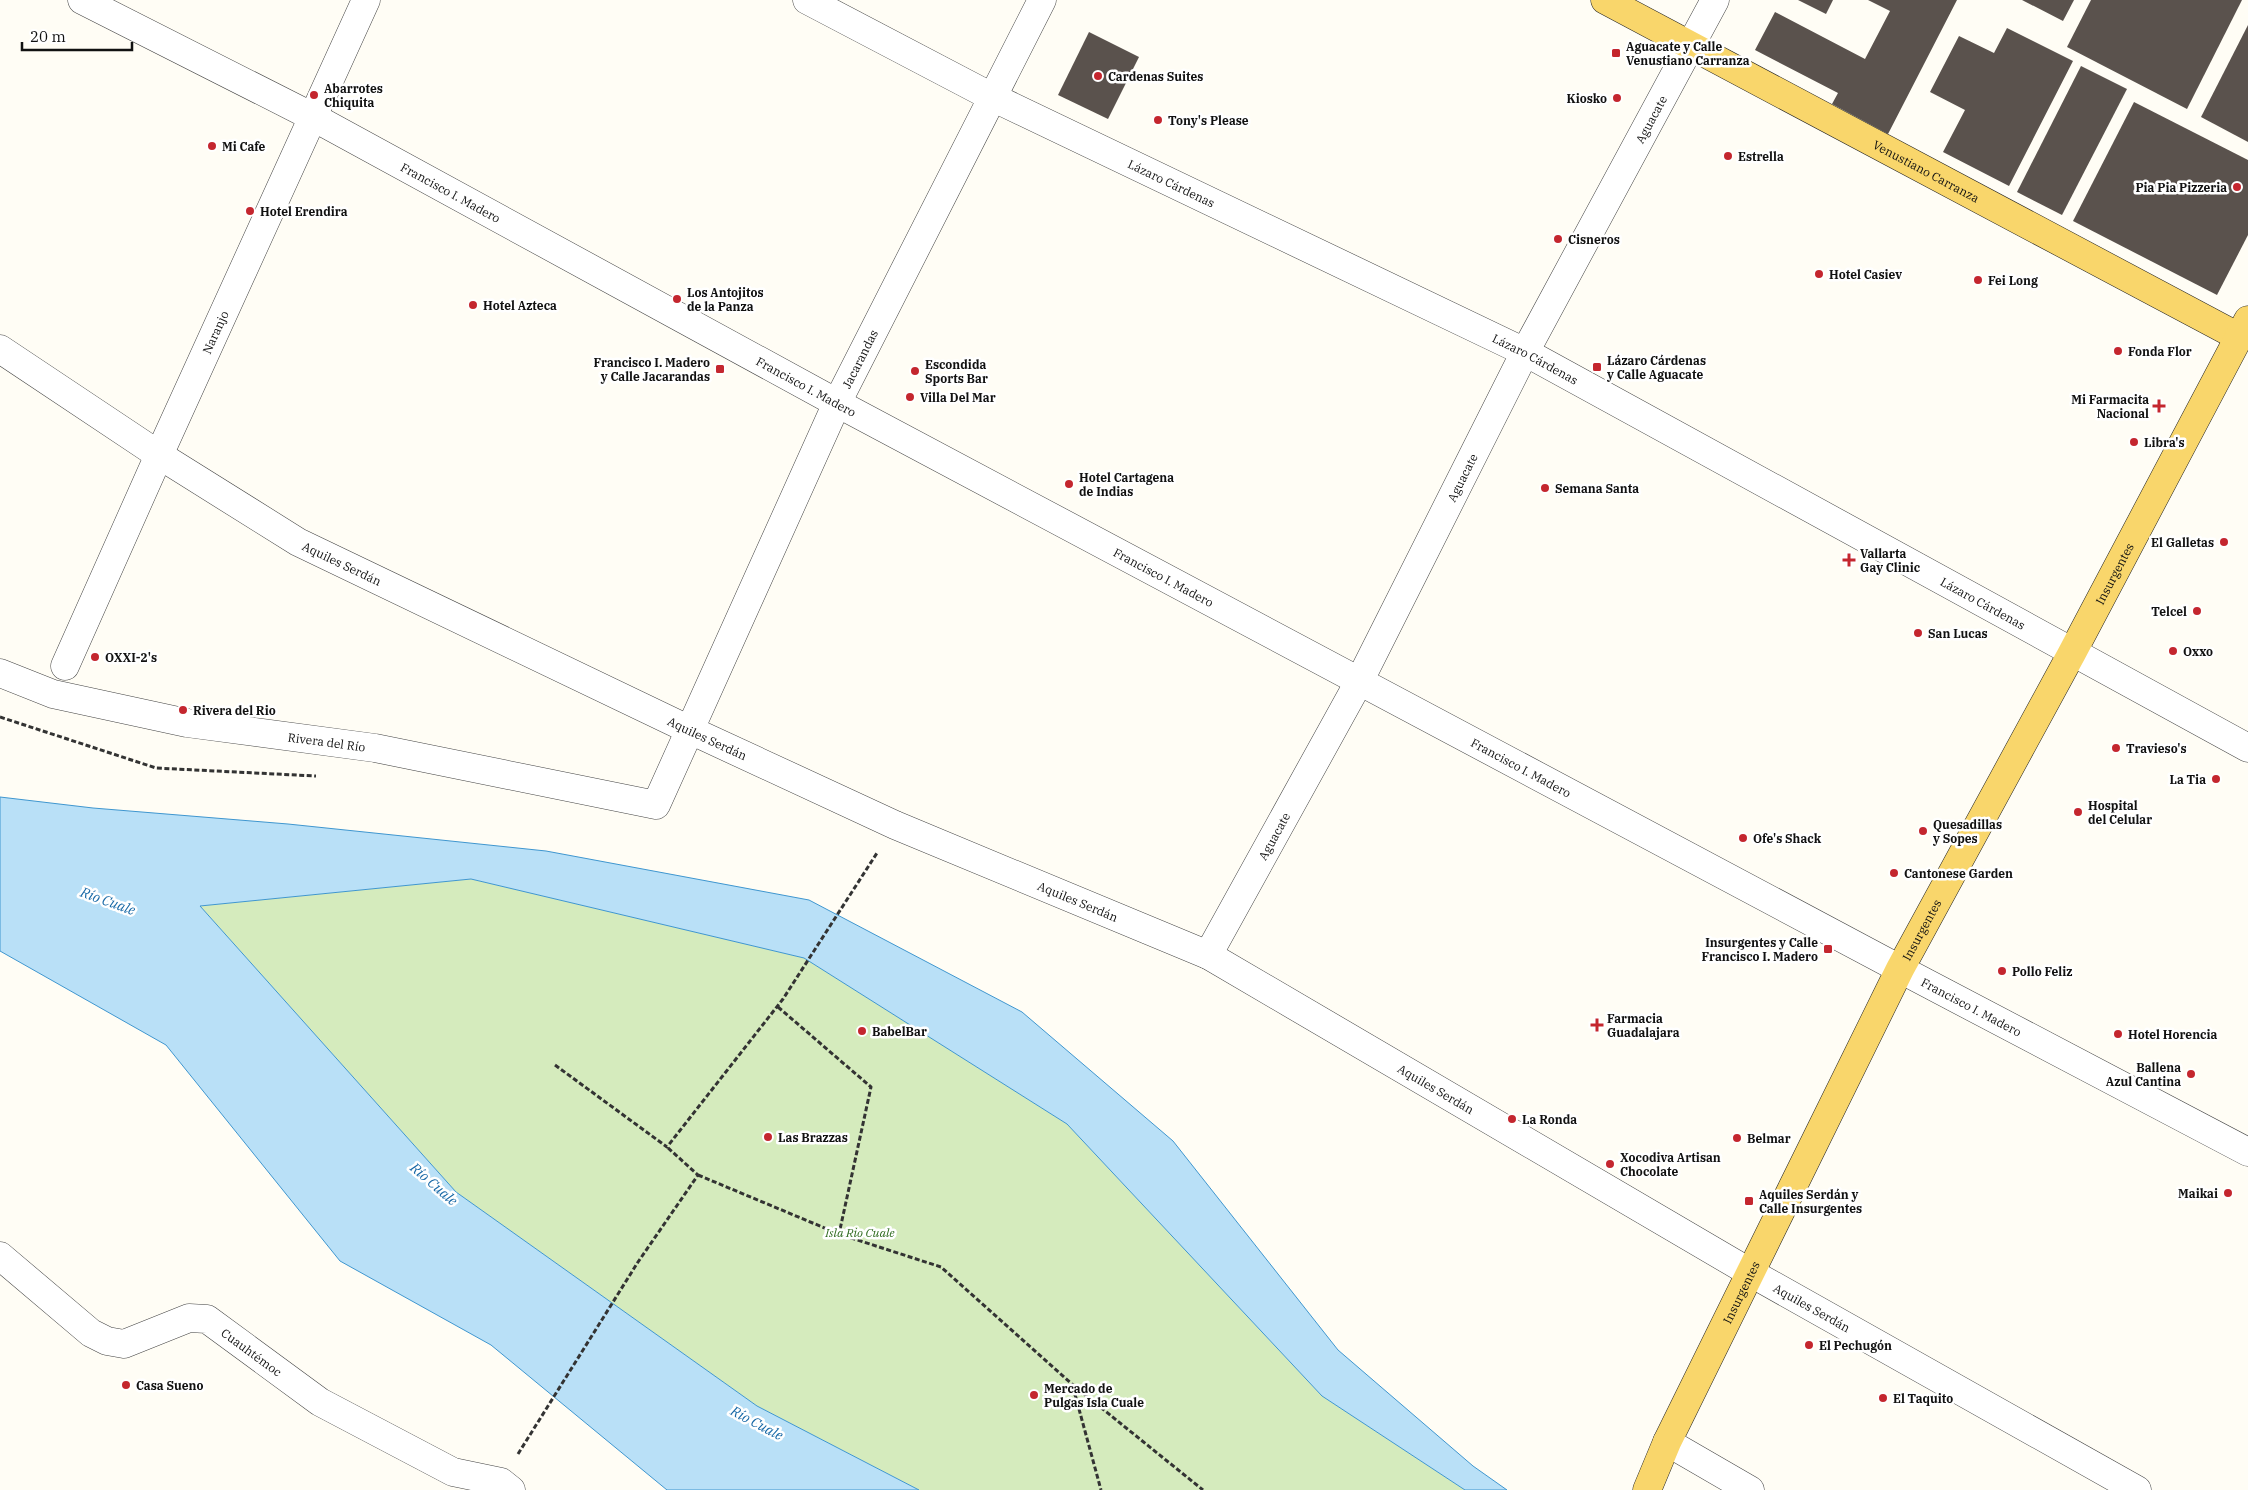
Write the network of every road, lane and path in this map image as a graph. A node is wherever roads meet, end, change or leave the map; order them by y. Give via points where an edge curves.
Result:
1 (82, 0) edge
2 (366, 0) edge
3 (807, 0) edge
4 (1042, 0) edge
5 (1605, 0) edge
6 (1715, 0) edge
7 (1690, 45) junction
8 (992, 97) junction
9 (313, 117) junction
10 (2245, 333) edge
11 (0, 349) edge
12 (1525, 352) junction
13 (837, 403) junction
14 (159, 454) junction
15 (2072, 653) junction
16 (65, 666) dead end
17 (0, 673) edge
18 (1360, 680) junction
19 (690, 730) junction
20 (2248, 748) edge
21 (656, 805) joint
22 (895, 825) junction
23 (1208, 955) junction
24 (1900, 970) junction
25 (778, 1007) junction
26 (555, 1065) dead end
27 (667, 1147) junction
28 (2248, 1152) edge
29 (698, 1175) junction
30 (840, 1234) junction
31 (0, 1256) edge
32 (1751, 1273) junction
33 (1073, 1385) junction
34 (1667, 1442) junction
35 (513, 1462) dead end
36 (1649, 1484) edge
37 (510, 1490) edge
38 (1101, 1490) edge
39 (1203, 1490) edge
40 (1750, 1490) edge
41 (2137, 1490) edge

1 - 9 street, Francisco I. Madero
2 - 9 street, Naranjo
3 - 8 street, Lázaro Cárdenas
4 - 8 street, Jacarandas
5 - 7 main road, Venustiano Carranza
6 - 7 street, Aguacate
7 - 10 main road, Venustiano Carranza
7 - 12 street, Aguacate
8 - 12 street, Lázaro Cárdenas
8 - 13 street, Jacarandas
9 - 13 street, Francisco I. Madero
9 - 14 street, Naranjo
10 - 15 main road, Insurgentes
11 - 14 street, Aquiles Serdán
12 - 15 street, Lázaro Cárdenas
12 - 18 street, Aguacate
13 - 18 street, Francisco I. Madero
13 - 19 street, Jacarandas
14 - 16 street, Naranjo
14 - 19 street, Aquiles Serdán via 298,542
15 - 20 street, Lázaro Cárdenas
15 - 24 main road, Insurgentes
17 - 21 street, Rivera del Río via 53,694 187,724 376,748
18 - 23 street, Aguacate
18 - 24 street, Francisco I. Madero
19 - 21 street, Jacarandas
19 - 22 street, Aquiles Serdán
22 - 23 street, Aquiles Serdán
22 - 25 path
23 - 32 street, Aquiles Serdán
24 - 28 street, Francisco I. Madero
24 - 32 main road, Insurgentes
25 - 27 path
25 - 30 path via 871,1087
26 - 27 path
27 - 29 path
29 - 30 path
29 - 35 path via 638,1262
30 - 33 path via 941,1267
31 - 37 street, Cuauhtémoc via 91,1333 107,1341 124,1344 188,1318 207,1319 320,1402 453,1472 501,1482
32 - 34 main road, Insurgentes
32 - 41 street, Aquiles Serdán
33 - 38 path
33 - 39 path
34 - 36 main road, Insurgentes
34 - 40 street

